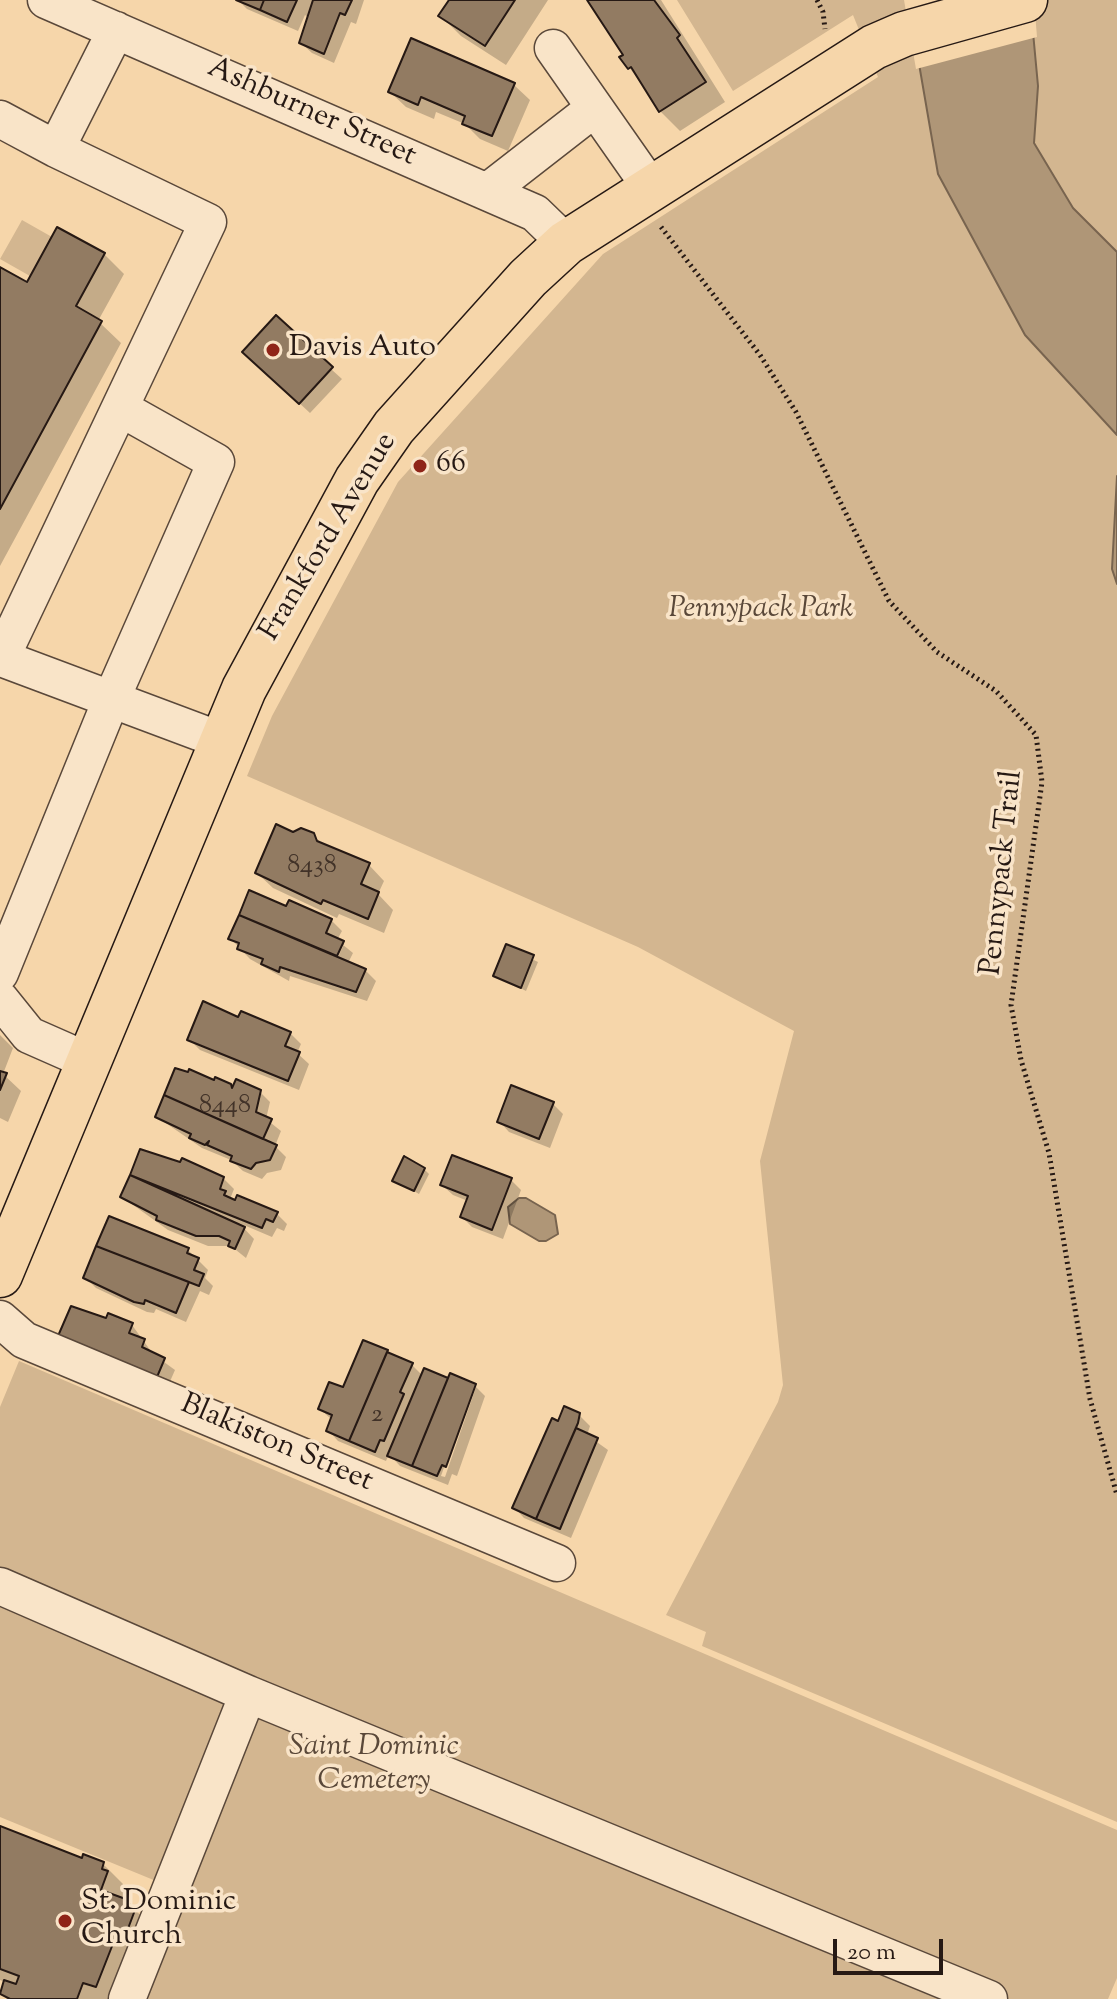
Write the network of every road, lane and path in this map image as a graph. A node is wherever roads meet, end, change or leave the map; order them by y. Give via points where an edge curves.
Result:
1 (46, 0) edge
2 (817, 0) edge
3 (1025, 0) edge
4 (116, 30) junction
5 (823, 42) dead end
6 (553, 48) dead end
7 (595, 108) junction
8 (0, 119) edge
9 (56, 149) junction
10 (651, 188) junction
11 (487, 192) junction
12 (664, 231) dead end
13 (566, 243) junction
14 (120, 408) junction
15 (0, 659) edge
16 (111, 700) junction
17 (220, 740) junction
18 (0, 973) edge
19 (0, 999) edge
20 (88, 1061) junction
21 (0, 1275) edge
22 (0, 1319) edge
23 (1117, 1495) edge
24 (557, 1563) dead end
25 (0, 1586) edge
26 (248, 1694) junction
27 (127, 1999) edge
28 (989, 1999) edge

1 - 4 street, Ashburner Street
2 - 5 path via 823,12
3 - 10 main road, Frankford Avenue via 904,34 856,58
4 - 9 street
4 - 11 street, Ashburner Street
6 - 7 street
7 - 10 street
7 - 11 street
8 - 9 street
9 - 14 street via 208,222
10 - 13 main road, Frankford Avenue
11 - 13 street, Ashburner Street via 535,213
12 - 23 path, Pennypack Trail via 760,355 796,412 889,601 937,652 996,691 1036,735 1042,782 1011,1005 1049,1153 1090,1399
13 - 17 main road, Frankford Avenue via 528,278 381,444 268,640
14 - 15 street
14 - 16 street via 216,462
15 - 16 street
16 - 17 street
16 - 18 street
17 - 20 main road, Frankford Avenue
19 - 20 street via 29,1035
20 - 21 main road, Frankford Avenue
22 - 24 street, Blakiston Street via 24,1340
25 - 26 street
26 - 27 street
26 - 28 street

